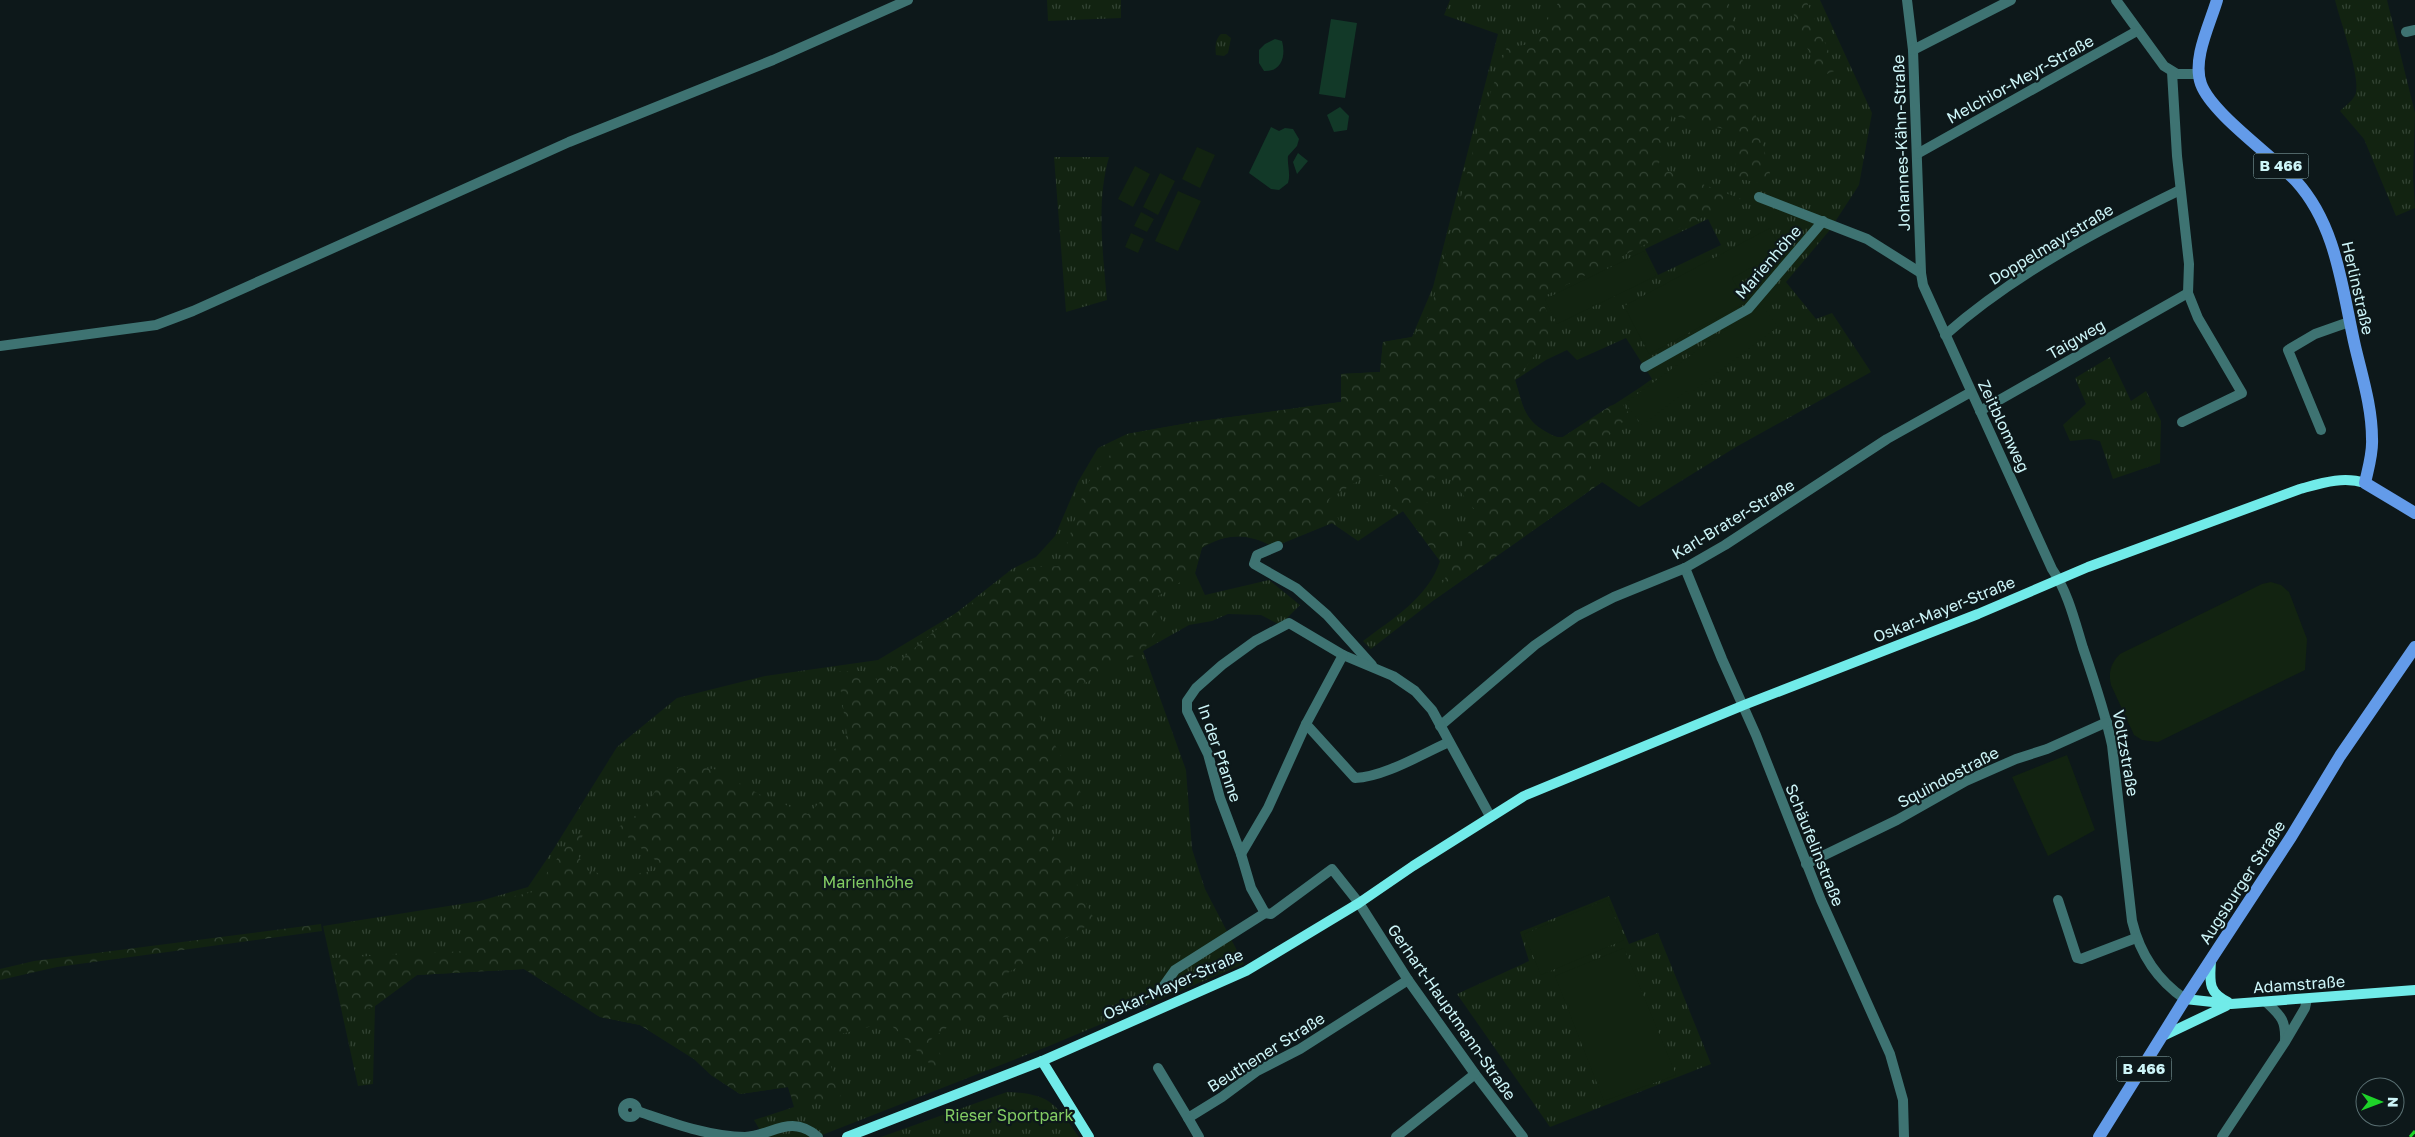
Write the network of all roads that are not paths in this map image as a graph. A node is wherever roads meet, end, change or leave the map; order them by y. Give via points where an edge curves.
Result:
1 (908, 0) edge
2 (1907, 0) edge
3 (2011, 0) edge
4 (2116, 0) edge
5 (2217, 0) edge
6 (2137, 31) junction
7 (1914, 50) junction
8 (2172, 72) junction
9 (2199, 74) junction
10 (1917, 154) junction
11 (2180, 190) junction
12 (1758, 197) dead end
13 (1824, 221) junction
14 (1920, 273) junction
15 (1923, 285) joint
16 (2188, 293) junction
17 (2350, 322) junction
18 (1945, 335) junction
19 (0, 346) edge
20 (1645, 367) dead end
21 (1971, 392) junction
22 (1980, 411) junction
23 (2182, 422) dead end
24 (2321, 430) dead end
25 (2365, 483) junction
26 (2415, 513) edge
27 (1278, 546) dead end
28 (1684, 568) junction
29 (2059, 580) junction
30 (2415, 647) edge
31 (1343, 655) junction
32 (1374, 668) junction
33 (1744, 704) junction
34 (2107, 722) junction
35 (1306, 724) junction
36 (1440, 726) junction
37 (1449, 742) junction
38 (1490, 816) junction
39 (1241, 854) junction
40 (1806, 864) junction
41 (2058, 900) dead end
42 (1359, 903) junction
43 (1265, 913) junction
44 (2136, 938) junction
45 (2211, 960) junction
46 (1408, 980) junction
47 (1163, 987) dead end
48 (2415, 990) edge
49 (2186, 999) junction
50 (2307, 999) junction
51 (2266, 1002) junction
52 (2231, 1004) junction
53 (2165, 1035) junction
54 (2285, 1042) junction
55 (1042, 1060) junction
56 (1158, 1068) dead end
57 (1475, 1074) junction
58 (637, 1111) dead end
59 (1188, 1118) junction
60 (818, 1137) edge
61 (847, 1137) edge
62 (1089, 1137) edge
63 (1199, 1137) edge
64 (1396, 1137) edge
65 (1523, 1137) edge
66 (1904, 1137) edge
67 (2099, 1137) edge
68 (2222, 1137) edge

1 - 19 street via 773,60 569,142 193,311 156,325
2 - 7 street, Johannes-Kähn-Straße
3 - 7 street
4 - 6 street
5 - 9 main road, Herlinstraße / B 466 via 2200,56
6 - 8 street
6 - 10 street, Melchior-Meyr-Straße
7 - 10 street, Johannes-Kähn-Straße
8 - 9 street
8 - 11 street
9 - 17 main road, Herlinstraße / B 466 via 2210,101 2276,161 2314,204 2330,238
10 - 14 street, Johannes-Kähn-Straße
11 - 16 street via 2189,264
11 - 18 street, Doppelmayrstraße via 2108,226 2043,265 1972,312
12 - 13 street, Marienhöhe
13 - 14 street via 1867,239
13 - 20 street, Marienhöhe via 1748,309
14 - 15 street, Johannes-Kähn-Straße
15 - 18 street, Zeitblomweg
16 - 22 street, Taigweg
16 - 23 street via 2198,318 2242,393
17 - 24 street via 2315,334 2288,350
17 - 25 main road, Herlinstraße / B 466 via 2371,420 2372,440
18 - 21 street, Zeitblomweg
21 - 22 street, Zeitblomweg
21 - 28 street, Karl-Brater-Straße via 1887,439 1725,545
22 - 29 street, Zeitblomweg
25 - 26 main road, Oskar-Mayer-Straße
25 - 29 main road, Oskar-Mayer-Straße via 2347,480 2300,489
27 - 32 street via 1257,555 1254,564 1296,588 1327,615
28 - 33 street, Schäufelinstraße
28 - 36 street, Karl-Brater-Straße via 1577,616 1528,652
29 - 33 main road, Oskar-Mayer-Straße
29 - 34 street, Voltzstraße
30 - 45 main road, Augsburger Straße via 2353,735 2292,838
31 - 32 street, In der Pfanne
31 - 35 street, In der Pfanne
31 - 39 street, In der Pfanne via 1289,623 1255,641 1222,665 1196,688 1187,701 1187,712 1208,754
32 - 36 street, In der Pfanne via 1393,676 1414,691 1432,710
33 - 38 main road, Oskar-Mayer-Straße via 1524,796
33 - 40 street, Schäufelinstraße
34 - 40 street, Squindostraße via 1966,781 1897,820
34 - 44 street, Voltzstraße via 2116,770
35 - 37 street via 1355,778 1364,778
35 - 39 street, In der Pfanne via 1268,808
36 - 37 street, In der Pfanne
37 - 38 street, In der Pfanne
38 - 42 main road, Oskar-Mayer-Straße
39 - 43 street, In der Pfanne via 1251,888
40 - 66 street, Schäufelinstraße via 1892,1060 1903,1100
41 - 44 street via 2077,958
42 - 43 street via 1332,870 1271,914
42 - 46 street, Gerhart-Hauptmann-Straße
42 - 55 main road, Oskar-Mayer-Straße via 1246,971
43 - 47 street via 1175,970
44 - 49 street, Voltzstraße via 2146,959 2173,991
45 - 49 main road, Augsburger Straße
45 - 52 main road via 2212,989
46 - 57 street, Gerhart-Hauptmann-Straße
46 - 59 street, Beuthener Straße
48 - 50 main road, Adamstraße / B 466
49 - 52 main road, Adamstraße / B 466
49 - 53 main road, Augsburger Straße / B 466
50 - 51 main road, Adamstraße / B 466
50 - 54 street
51 - 52 main road, Adamstraße / B 466
51 - 54 street via 2282,1019
52 - 53 main road, B 466
53 - 67 main road, Augsburger Straße / B 466
54 - 68 street
55 - 61 main road, Oskar-Mayer-Straße
55 - 62 main road
56 - 59 street
57 - 64 street
57 - 65 street, Gerhart-Hauptmann-Straße
58 - 60 street via 710,1133 746,1137 793,1126
59 - 63 street

